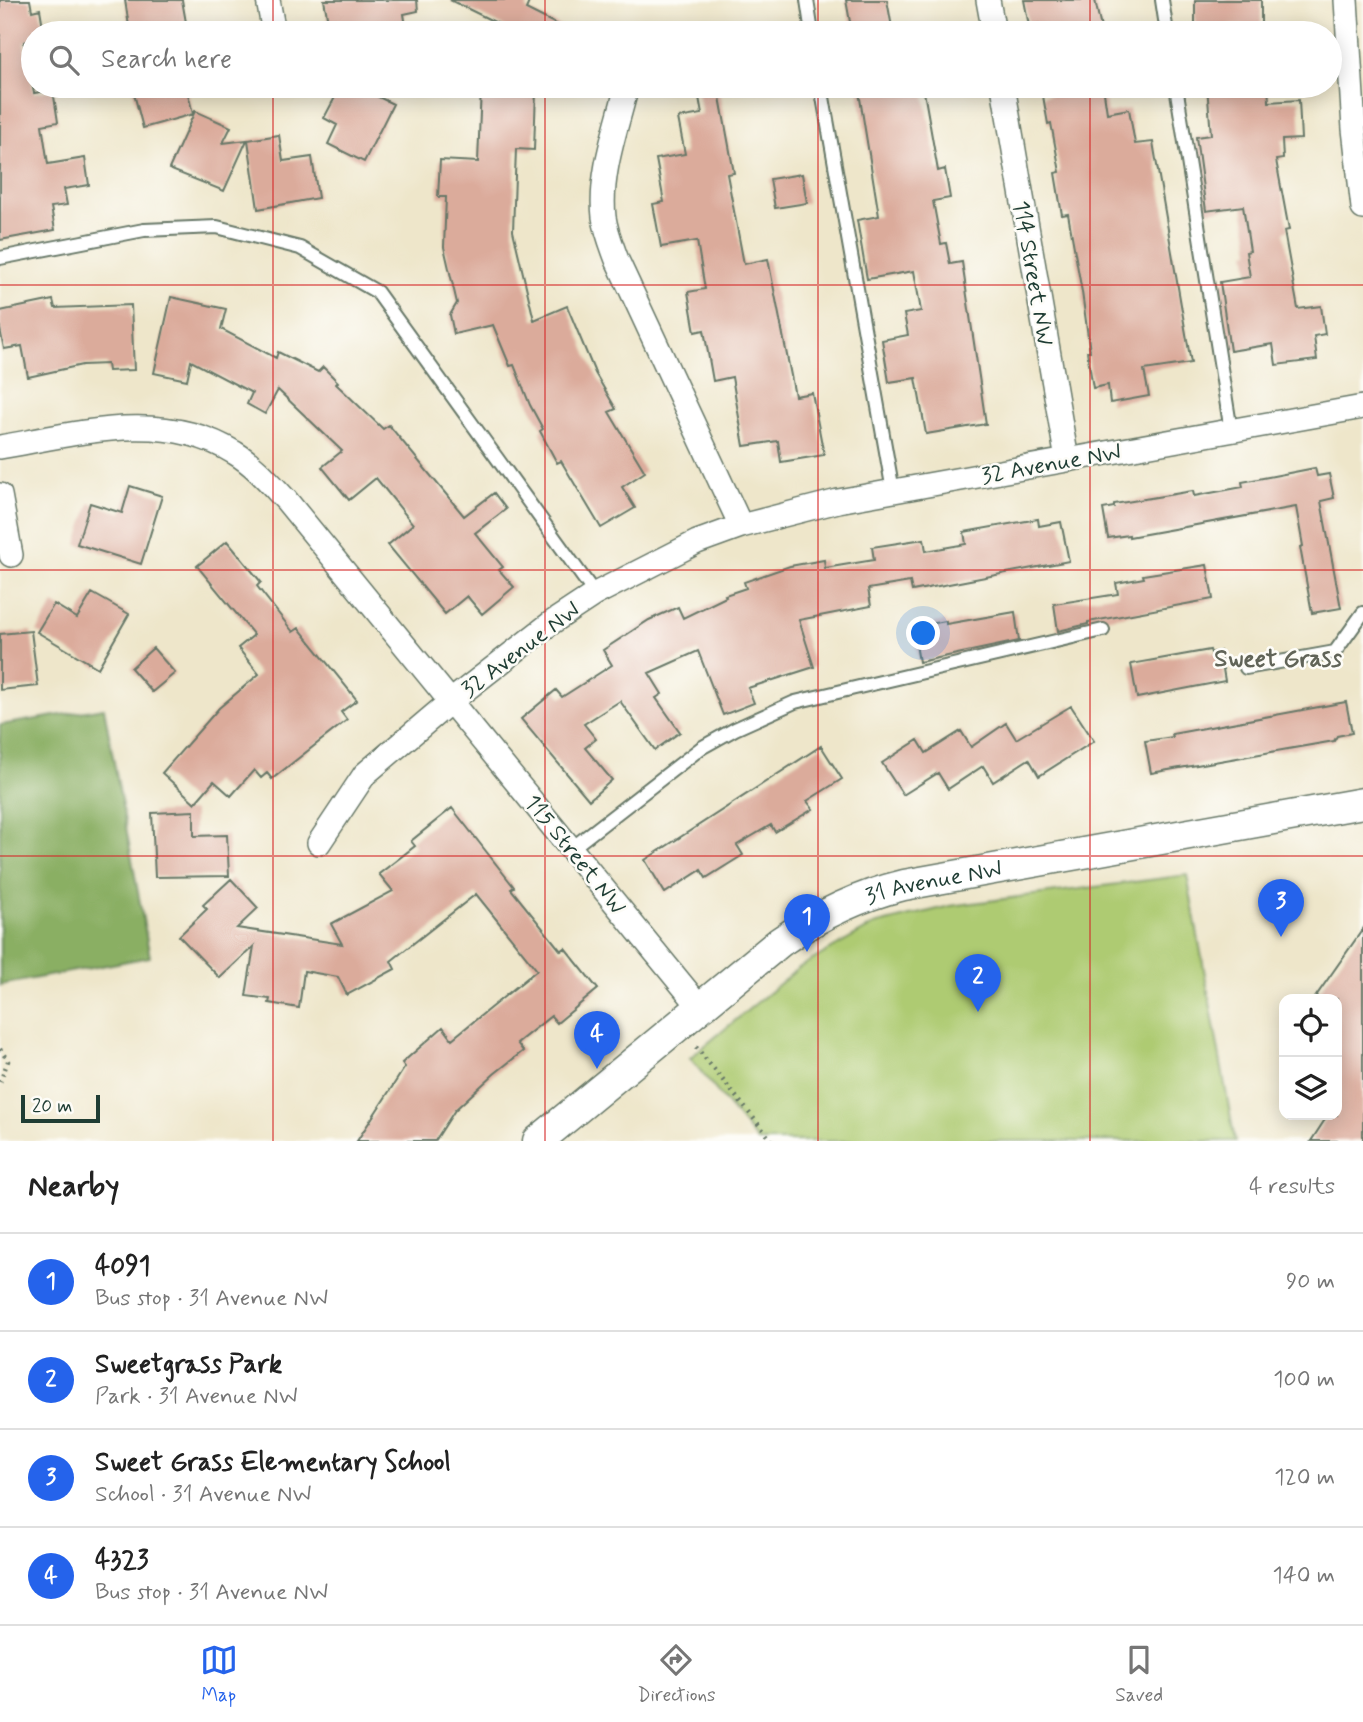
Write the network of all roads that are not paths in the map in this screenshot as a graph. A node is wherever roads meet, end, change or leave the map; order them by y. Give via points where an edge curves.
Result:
1 (268, 0) edge
2 (807, 0) edge
3 (988, 0) edge
4 (1163, 0) edge
5 (1346, 0) edge
6 (272, 21) edge
7 (810, 21) edge
8 (991, 21) edge
9 (1166, 21) edge
10 (624, 98) edge
11 (823, 98) edge
12 (1005, 98) edge
13 (1177, 98) edge
14 (1363, 208) edge
15 (0, 258) edge
16 (1363, 407) edge
17 (1231, 431) junction
18 (0, 447) edge
19 (1067, 460) junction
20 (893, 491) junction
21 (0, 495) edge
22 (741, 526) junction
23 (11, 555) dead end
24 (594, 594) junction
25 (1363, 613) edge
26 (1103, 630) dead end
27 (1246, 668) dead end
28 (451, 701) junction
29 (1363, 803) edge
30 (320, 843) dead end
31 (572, 848) junction
32 (700, 1007) junction
33 (538, 1141) edge

1 - 6 street
2 - 7 lane
3 - 8 street
4 - 9 lane
5 - 14 street
10 - 22 street via 607,170 604,217 617,260
11 - 20 lane
12 - 19 street, 114 Street NW
13 - 17 lane
15 - 24 lane via 144,230 217,227 300,248 377,292
16 - 17 street, 32 Avenue NW
17 - 19 street, 32 Avenue NW
18 - 28 street, 115 Street NW via 110,429 164,429 223,446 250,463 286,500
19 - 20 street, 32 Avenue NW
20 - 22 street, 32 Avenue NW
21 - 23 street
22 - 24 street, 32 Avenue NW via 662,558
24 - 28 street, 32 Avenue NW
25 - 27 lane via 1335,652
26 - 31 lane via 795,702 701,748
28 - 30 street via 366,774
28 - 31 street, 115 Street NW
29 - 32 street, 31 Avenue NW via 904,885 865,896 803,926
31 - 32 street, 115 Street NW
32 - 33 street, 31 Avenue NW

